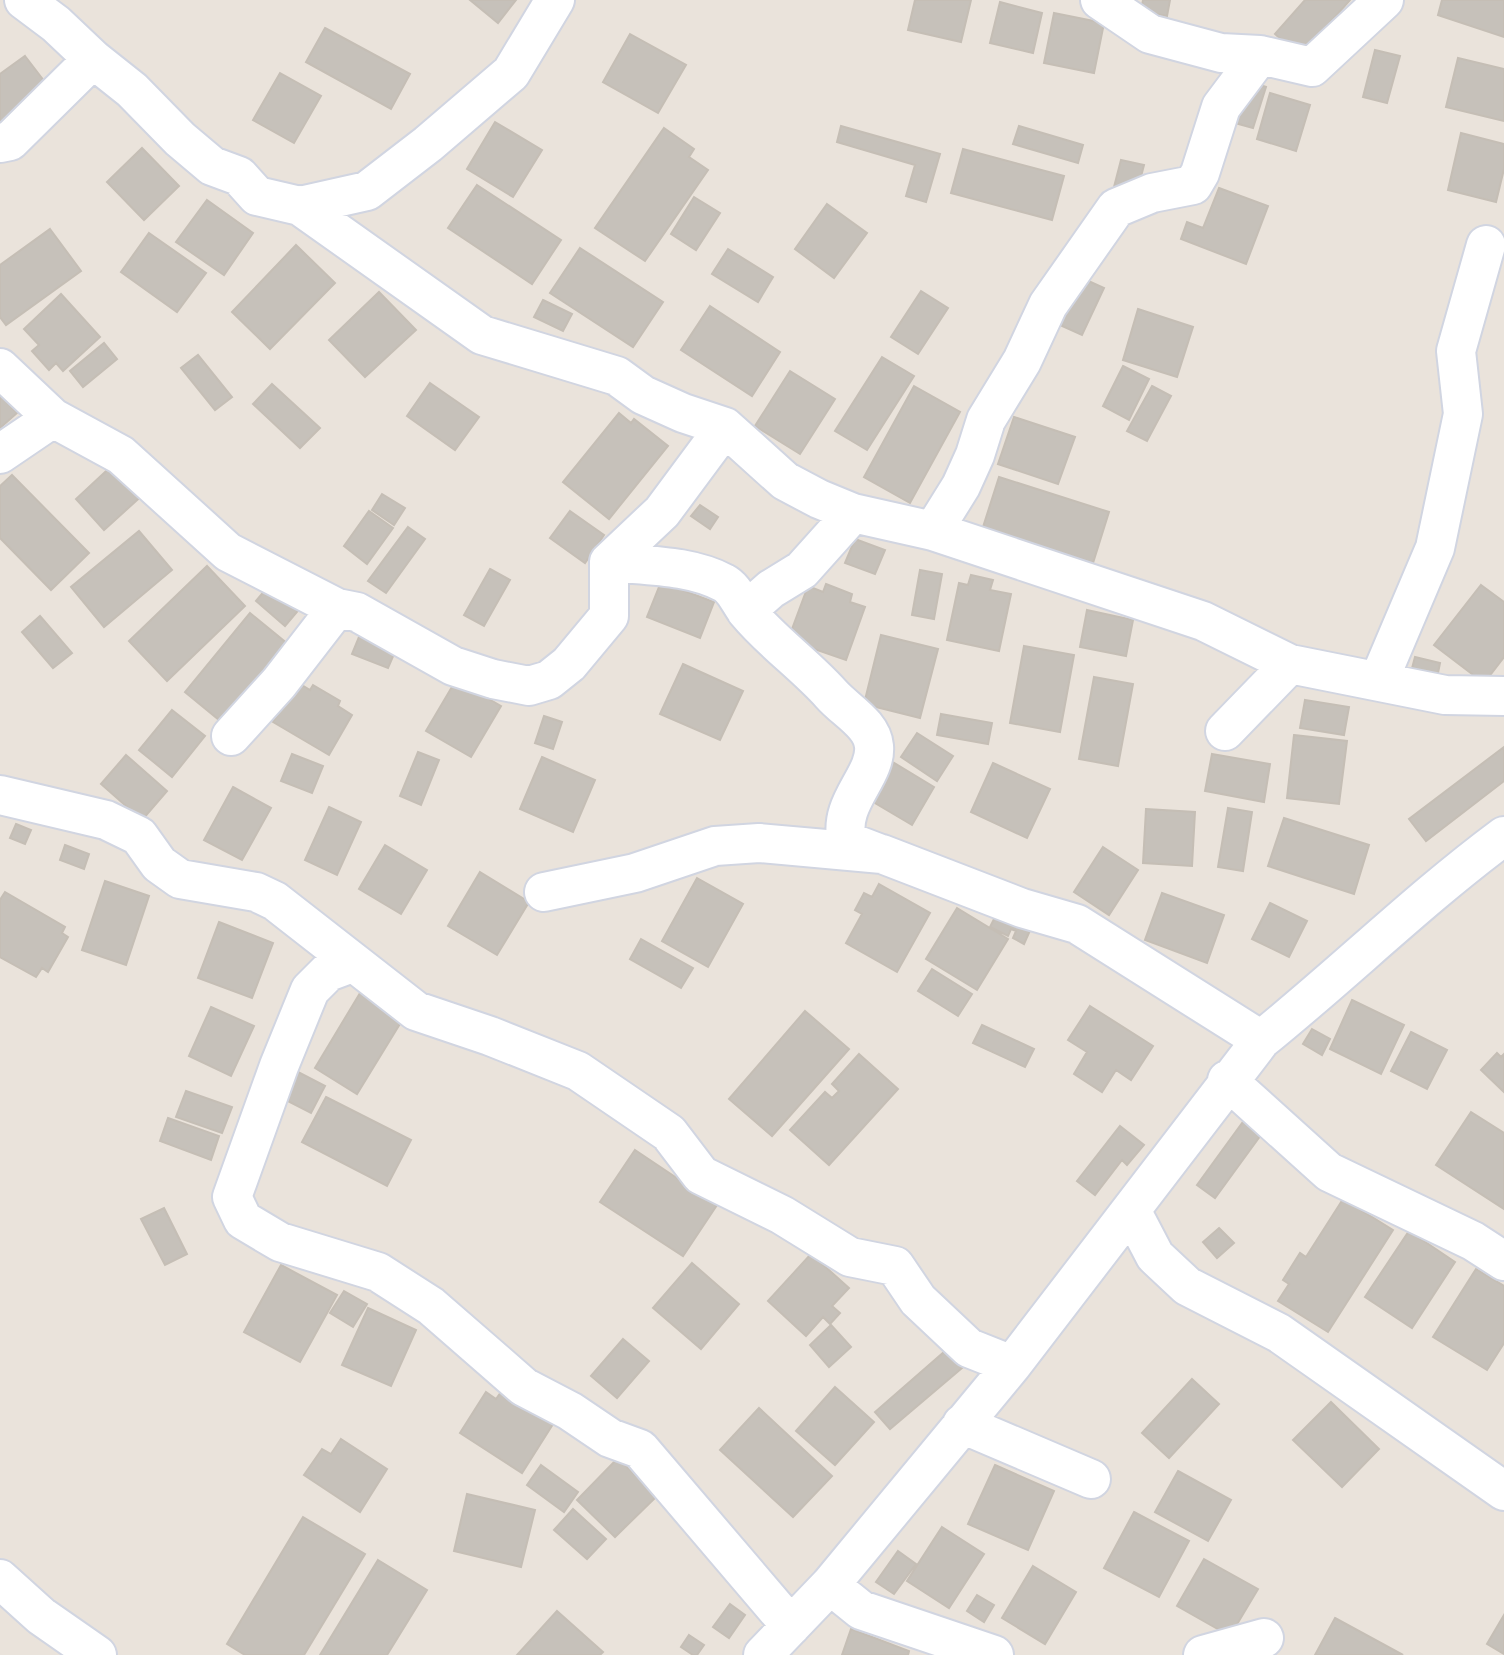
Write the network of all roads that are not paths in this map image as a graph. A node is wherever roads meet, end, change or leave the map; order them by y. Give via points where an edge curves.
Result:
1 (24, 0) edge
2 (555, 0) edge
3 (1100, 0) edge
4 (1384, 0) edge
5 (1260, 55) junction
6 (93, 59) junction
7 (0, 143) edge
8 (300, 206) junction
9 (1486, 246) dead end
10 (0, 368) edge
11 (53, 418) junction
12 (725, 427) junction
13 (0, 454) edge
14 (853, 513) junction
15 (933, 531) junction
16 (610, 562) junction
17 (337, 608) junction
18 (746, 611) junction
19 (1290, 664) junction
20 (1379, 680) junction
21 (1504, 696) edge
22 (1225, 731) dead end
23 (231, 736) dead end
24 (0, 795) edge
25 (1504, 836) edge
26 (882, 854) junction
27 (544, 892) dead end
28 (352, 963) junction
29 (1261, 1040) junction
30 (1227, 1080) junction
31 (1130, 1210) junction
32 (1504, 1261) edge
33 (1012, 1364) junction
34 (962, 1424) junction
35 (1091, 1479) dead end
36 (1504, 1491) edge
37 (0, 1579) edge
38 (830, 1586) junction
39 (791, 1626) junction
40 (1264, 1638) dead end
41 (96, 1655) edge
42 (763, 1655) edge
43 (994, 1655) edge
44 (1203, 1655) edge

1 - 6 street
2 - 8 street via 511,73 428,144 367,191
3 - 5 street via 1150,34 1221,53
4 - 5 street via 1312,67
5 - 15 street via 1221,107 1193,185 1152,193 1116,208 1048,305 986,420 961,486
6 - 7 street via 10,141
6 - 8 street via 212,166 239,176 257,195
8 - 12 street via 482,335 617,376 643,395
9 - 20 street via 1456,351 1463,414 1435,548
10 - 11 street
11 - 13 street
11 - 17 street via 121,455 228,552
12 - 14 street via 785,481
12 - 16 street via 662,512
14 - 15 street
14 - 18 street via 802,570
15 - 19 street via 1203,621
16 - 17 street via 609,616 569,664 549,680 529,686 453,666 357,612
16 - 18 street via 698,571 728,584
17 - 23 street
18 - 26 street via 870,729 873,761 848,814 845,832 848,841
19 - 20 street
19 - 22 street
20 - 21 street via 1445,695
24 - 28 street via 106,820 139,836 159,864 180,879 256,892 275,901
25 - 29 street
26 - 27 street via 759,843 715,846 635,873
26 - 29 street via 1076,924
28 - 33 street via 416,1011 578,1071 669,1133 701,1175 782,1215 850,1256 895,1266 918,1300 969,1348
28 - 39 street via 328,972 310,990 232,1197 243,1220 280,1242 378,1272 431,1306 524,1387 610,1438 640,1449
29 - 30 street
30 - 31 street
30 - 32 street via 1329,1172 1450,1229
31 - 33 street
31 - 36 street via 1155,1256 1187,1286 1279,1333
33 - 34 street
34 - 35 street
34 - 38 street
37 - 41 street via 41,1616
38 - 39 street
38 - 43 street via 861,1610
39 - 42 street
40 - 44 street

